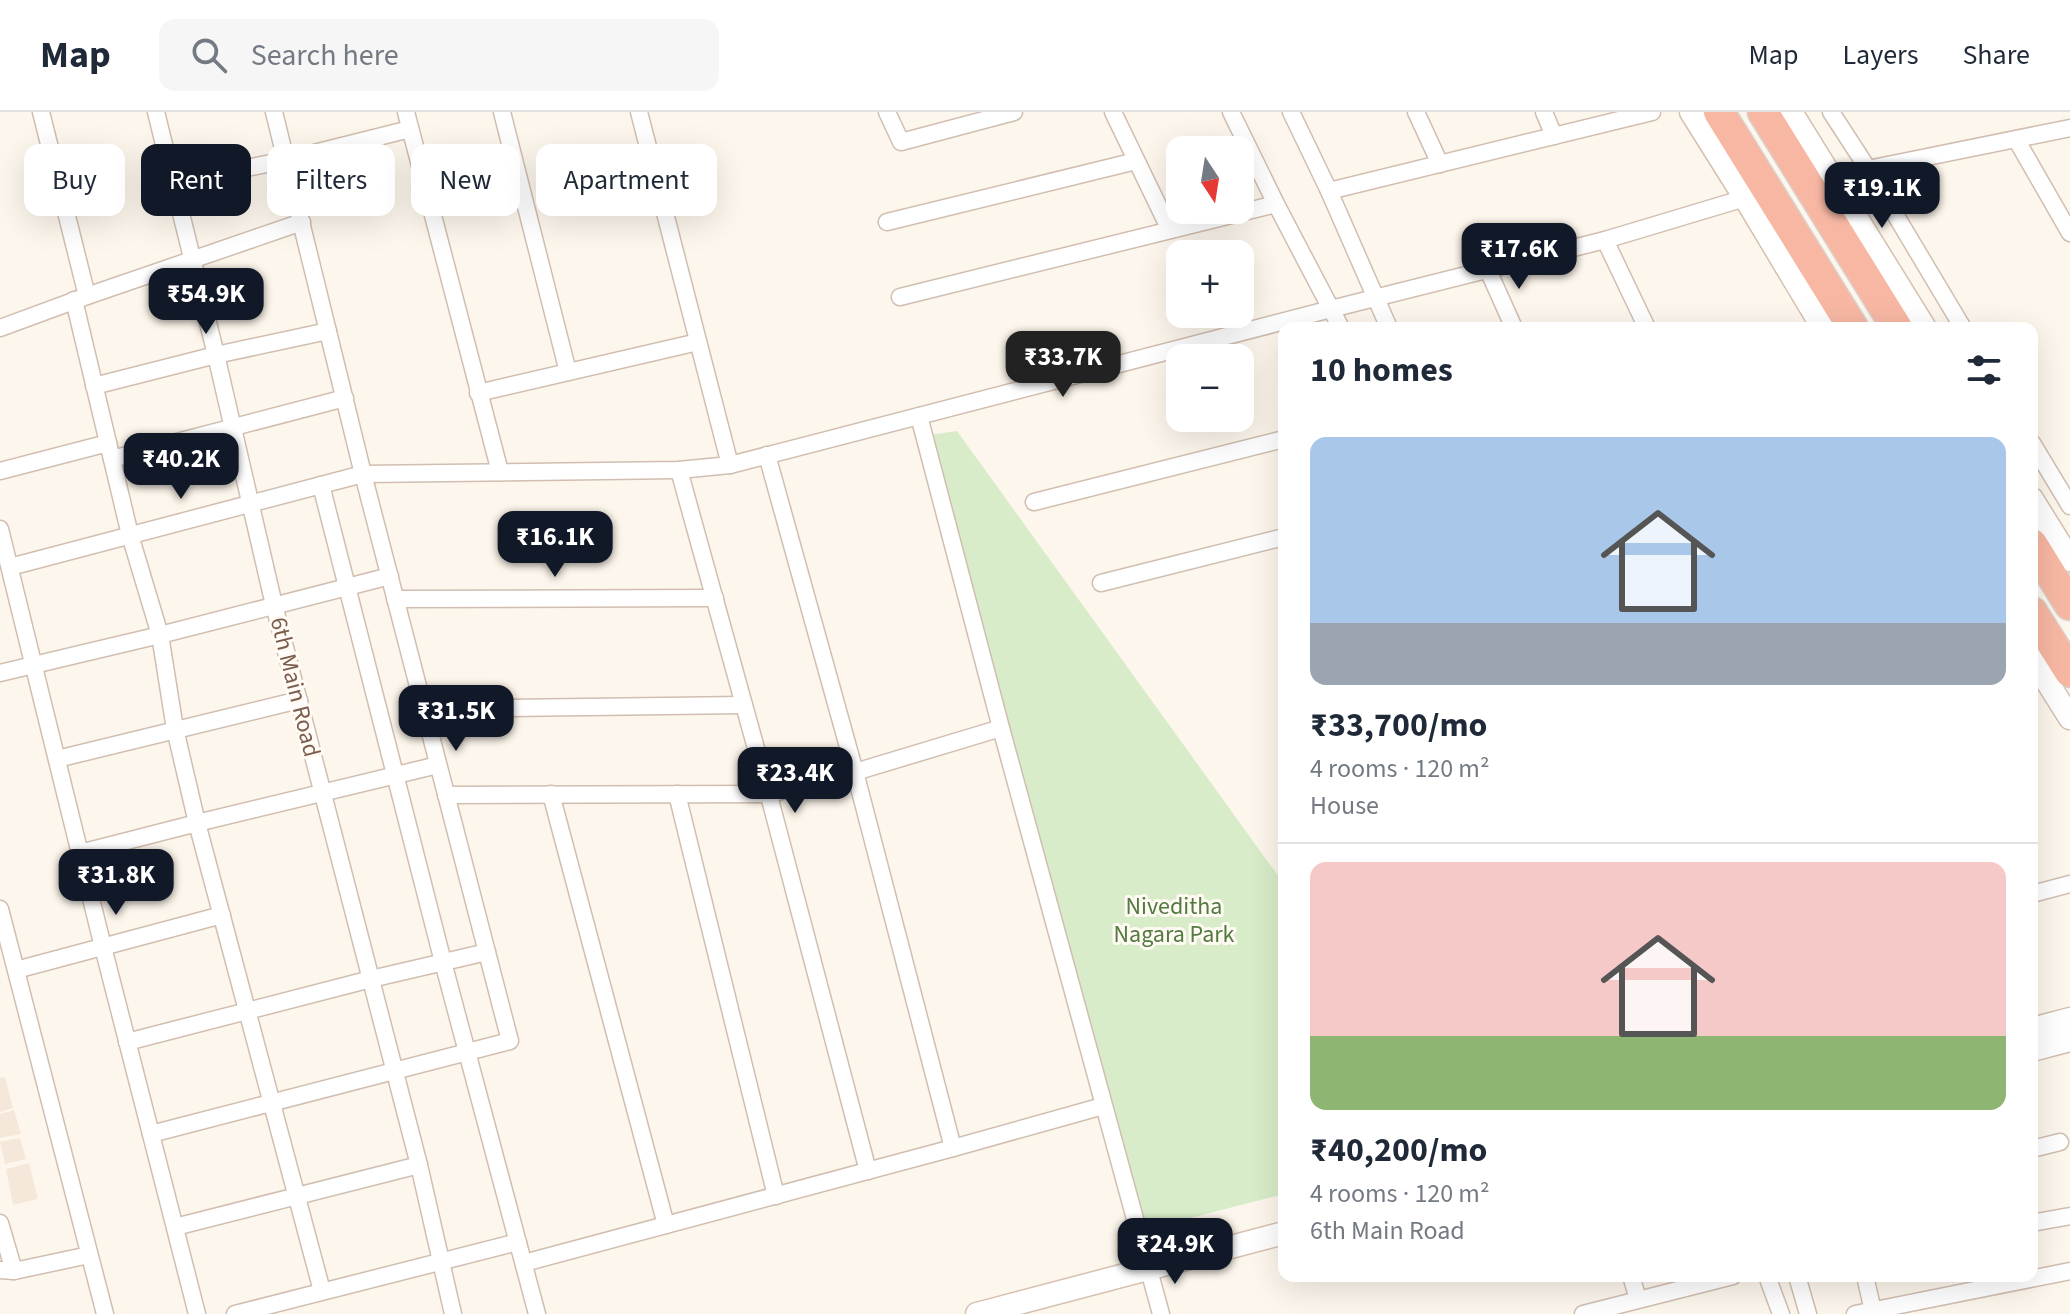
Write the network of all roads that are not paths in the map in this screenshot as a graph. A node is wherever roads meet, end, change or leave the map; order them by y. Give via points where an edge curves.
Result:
1 (41, 112) edge
2 (156, 112) edge
3 (274, 112) edge
4 (406, 112) edge
5 (502, 112) edge
6 (639, 112) edge
7 (887, 112) edge
8 (1011, 112) edge
9 (1113, 112) edge
10 (1231, 112) edge
11 (1291, 112) edge
12 (1416, 112) edge
13 (1544, 112) edge
14 (1652, 112) edge
15 (1691, 112) edge
16 (1791, 112) edge
17 (1831, 112) edge
18 (1737, 116) edge
19 (2070, 128) edge
20 (410, 129) junction
21 (1554, 136) junction
22 (2016, 139) junction
23 (164, 144) edge
24 (282, 144) edge
25 (350, 144) edge
26 (1136, 161) junction
27 (1440, 164) junction
28 (1868, 169) junction
29 (1329, 191) junction
30 (1745, 198) junction
31 (1276, 204) junction
32 (181, 216) edge
33 (300, 216) edge
34 (302, 222) junction
35 (887, 222) dead end
36 (1170, 230) junction
37 (2070, 233) edge
38 (1605, 240) junction
39 (192, 259) junction
40 (1488, 270) junction
41 (900, 297) dead end
42 (80, 298) junction
43 (1375, 299) junction
44 (1331, 309) junction
45 (1281, 322) edge
46 (1338, 322) edge
47 (1386, 322) edge
48 (1511, 322) edge
49 (1644, 322) edge
50 (1819, 322) edge
51 (1850, 322) edge
52 (1892, 322) edge
53 (1921, 322) edge
54 (1959, 322) edge
55 (1278, 323) edge
56 (0, 328) edge
57 (328, 331) junction
58 (698, 342) junction
59 (216, 355) junction
60 (568, 372) junction
61 (94, 386) junction
62 (478, 393) junction
63 (345, 398) junction
64 (919, 416) junction
65 (232, 427) junction
66 (1278, 441) edge
67 (110, 451) junction
68 (2038, 453) edge
69 (767, 455) junction
70 (730, 465) junction
71 (679, 470) junction
72 (0, 471) edge
73 (500, 472) junction
74 (363, 474) junction
75 (321, 485) junction
76 (1034, 502) dead end
77 (250, 504) junction
78 (2070, 506) edge
79 (2038, 508) edge
80 (0, 529) edge
81 (130, 535) junction
82 (1278, 539) edge
83 (2068, 553) edge
84 (2038, 554) edge
85 (10, 567) junction
86 (390, 576) junction
87 (1101, 583) dead end
88 (347, 587) junction
89 (715, 598) junction
90 (395, 599) junction
91 (274, 605) junction
92 (2070, 605) edge
93 (2038, 621) edge
94 (160, 635) junction
95 (35, 664) junction
96 (2038, 667) edge
97 (2070, 672) edge
98 (0, 673) edge
99 (299, 700) junction
100 (744, 705) junction
101 (424, 709) junction
102 (2070, 718) edge
103 (1001, 728) junction
104 (175, 729) junction
105 (57, 759) junction
106 (438, 765) junction
107 (855, 772) junction
108 (395, 774) junction
109 (322, 793) junction
110 (551, 794) junction
111 (677, 794) junction
112 (769, 794) junction
113 (446, 795) junction
114 (197, 823) junction
115 (80, 853) junction
116 (2070, 884) edge
117 (2038, 892) edge
118 (0, 909) edge
119 (222, 915) junction
120 (103, 947) junction
121 (487, 952) junction
122 (443, 962) junction
123 (16, 970) junction
124 (371, 979) junction
125 (247, 1010) junction
126 (2070, 1019) edge
127 (2038, 1027) edge
128 (2070, 1040) edge
129 (127, 1042) junction
130 (2038, 1048) edge
131 (467, 1052) junction
132 (395, 1071) junction
133 (273, 1104) junction
134 (1103, 1106) junction
135 (151, 1134) junction
136 (2060, 1142) dead end
137 (953, 1148) junction
138 (2038, 1148) edge
139 (419, 1165) junction
140 (868, 1171) junction
141 (297, 1195) junction
142 (776, 1196) junction
143 (2070, 1216) edge
144 (2038, 1222) edge
145 (0, 1223) edge
146 (666, 1225) junction
147 (175, 1227) junction
148 (1278, 1235) edge
149 (518, 1242) junction
150 (89, 1255) junction
151 (441, 1260) junction
152 (524, 1263) junction
153 (1150, 1267) junction
154 (7, 1271) edge
155 (2070, 1271) edge
156 (2038, 1277) edge
157 (1633, 1282) edge
158 (1708, 1282) edge
159 (1769, 1282) edge
160 (1799, 1282) edge
161 (1866, 1282) edge
162 (2016, 1282) edge
163 (322, 1291) junction
164 (1638, 1299) junction
165 (262, 1311) edge
166 (1873, 1311) junction
167 (105, 1314) edge
168 (197, 1314) edge
169 (235, 1314) edge
170 (453, 1314) edge
171 (537, 1314) edge
172 (977, 1314) edge
173 (1161, 1314) edge
174 (1583, 1314) edge
175 (1781, 1314) edge
176 (1808, 1314) edge
177 (1855, 1314) edge

1 - 42 street
2 - 23 street, 6th Main Road
3 - 24 street
4 - 20 street
5 - 60 street
6 - 58 street
7 - 8 street via 901,142
9 - 26 street
10 - 31 street
11 - 29 street
12 - 27 street
13 - 21 street
14 - 21 street
15 - 30 street
16 - 53 street
17 - 28 street
18 - 51 highway
18 - 52 highway
19 - 22 street
20 - 25 street
20 - 62 street
21 - 27 street
22 - 28 street
22 - 37 street
26 - 35 street
26 - 36 street
27 - 29 street
28 - 54 street
29 - 43 street
30 - 38 street
30 - 50 street
31 - 36 street
31 - 44 street
32 - 39 street, 6th Main Road
33 - 34 street
34 - 39 street
34 - 57 street
36 - 41 street
38 - 40 street
38 - 49 street
39 - 42 street
39 - 59 street, 6th Main Road
40 - 43 street
40 - 48 street
42 - 56 street
42 - 61 street
43 - 44 street
43 - 47 street
44 - 45 street
44 - 46 street
55 - 64 street
57 - 59 street
57 - 63 street
58 - 60 street
58 - 70 street
59 - 61 street
59 - 65 street, 6th Main Road
60 - 62 street
61 - 67 street
62 - 73 street
63 - 65 street
63 - 74 street
64 - 69 street
64 - 103 street
65 - 67 street
65 - 77 street, 6th Main Road
66 - 76 street
67 - 72 street
67 - 81 street
68 - 78 street
69 - 70 street
69 - 107 street
70 - 71 street
71 - 73 street
71 - 89 street
73 - 74 street
74 - 75 street
74 - 86 street
75 - 77 street
75 - 88 street
77 - 81 street
77 - 91 street, 6th Main Road
79 - 83 street
80 - 85 street
81 - 85 street
81 - 94 street
82 - 87 street
84 - 92 highway
85 - 95 street
86 - 88 street
86 - 90 street
88 - 91 street
88 - 108 street
89 - 90 street
89 - 100 street
90 - 101 street
91 - 94 street
91 - 99 street, 6th Main Road
93 - 97 highway
94 - 95 street
94 - 104 street
95 - 98 street
95 - 105 street
96 - 102 street
99 - 104 street
99 - 109 street, 6th Main Road
100 - 101 street
100 - 112 street
101 - 106 street
103 - 107 street
103 - 134 street
104 - 105 street
104 - 114 street
105 - 115 street
106 - 108 street
106 - 113 street
107 - 112 street
107 - 137 street
108 - 109 street
108 - 122 street
109 - 114 street
109 - 124 street, 6th Main Road
110 - 111 street
110 - 113 street
110 - 146 street
111 - 112 street
111 - 142 street
112 - 140 street
113 - 121 street
114 - 115 street
114 - 119 street
115 - 120 street
116 - 117 street
118 - 123 street
119 - 120 street
119 - 125 street
120 - 123 street
120 - 129 street
121 - 122 street
121 - 131 street via 510,1041
122 - 124 street
122 - 131 street
123 - 150 street
124 - 125 street
124 - 132 street, 6th Main Road
125 - 129 street
125 - 133 street
126 - 127 street
128 - 130 street
129 - 135 street
131 - 132 street
131 - 149 street
132 - 133 street
132 - 139 street, 6th Main Road
133 - 135 street
133 - 141 street
134 - 137 street
134 - 153 street
135 - 147 street
136 - 138 street
137 - 140 street
139 - 141 street
139 - 151 street, 6th Main Road
140 - 142 street
141 - 147 street
141 - 163 street
142 - 146 street
143 - 144 street
145 - 154 street
146 - 152 street
147 - 168 street
148 - 153 street
149 - 151 street
149 - 152 street
150 - 154 street
150 - 167 street
151 - 163 street
151 - 170 street, 6th Main Road
152 - 171 street
153 - 172 street
153 - 173 street
155 - 156 street
157 - 164 street
158 - 164 street
159 - 175 street
160 - 176 street
161 - 166 street
162 - 166 street
163 - 165 street
164 - 174 street
165 - 169 street
166 - 177 street

